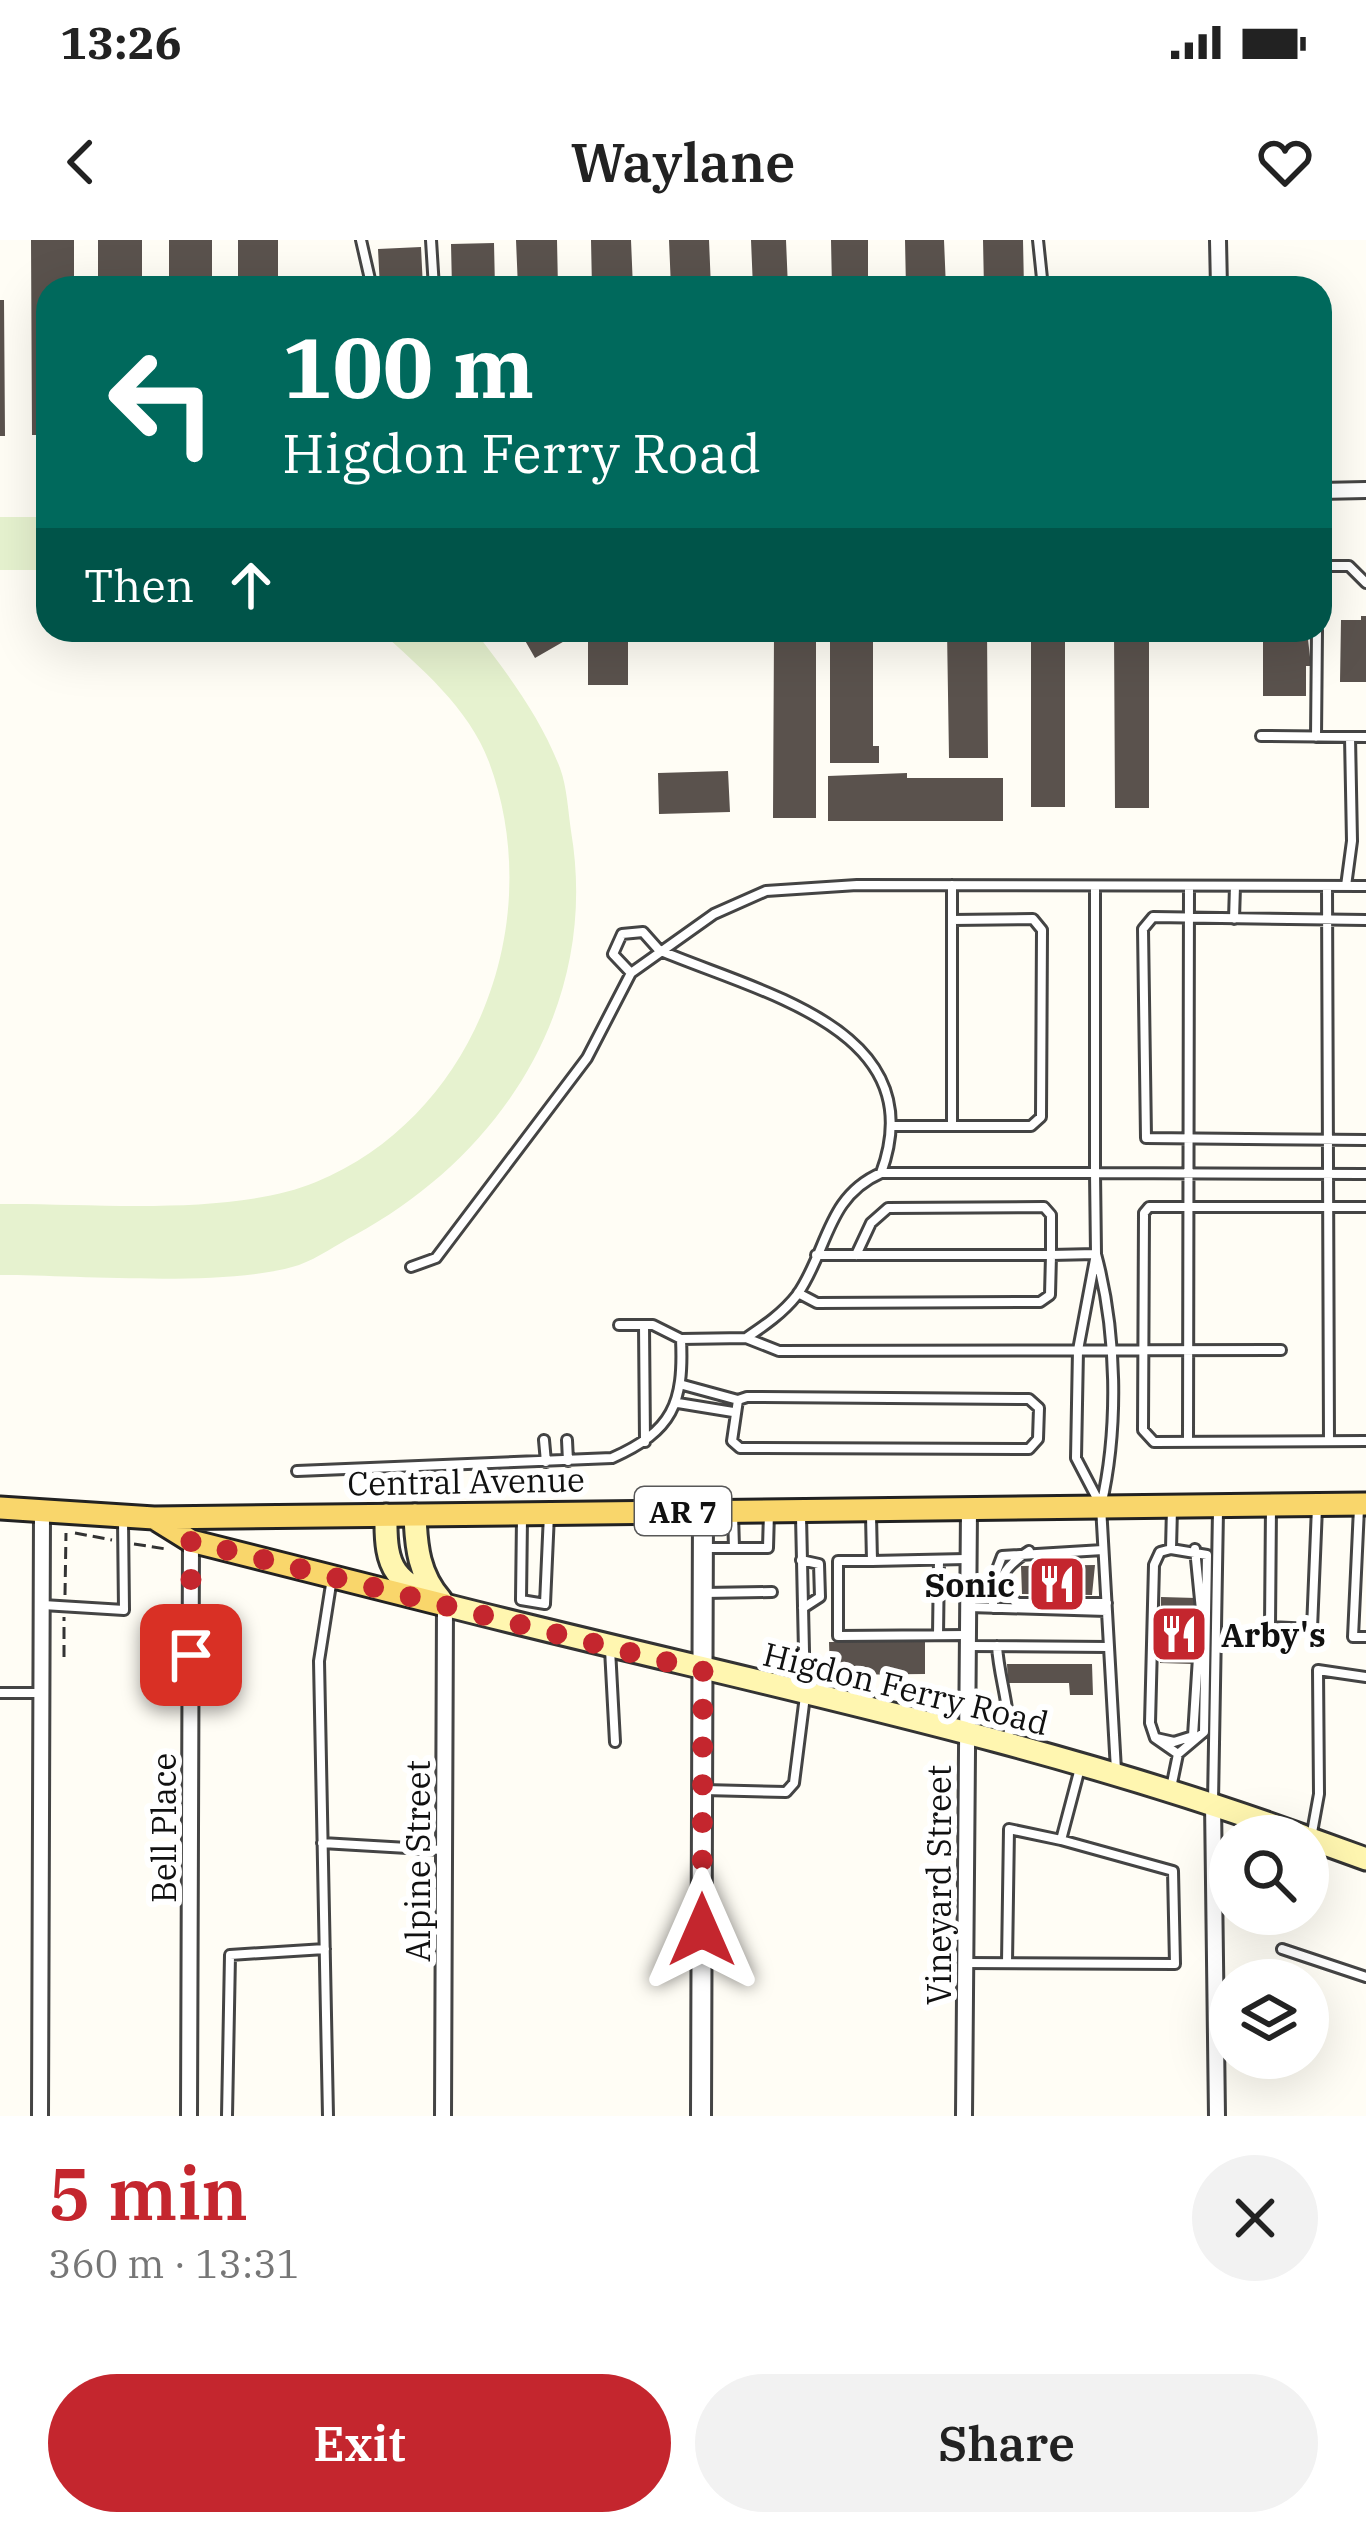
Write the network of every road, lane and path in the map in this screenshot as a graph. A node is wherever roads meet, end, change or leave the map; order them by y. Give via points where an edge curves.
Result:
1 (361, 240) edge
2 (431, 240) edge
3 (1038, 240) edge
4 (1218, 240) edge
5 (370, 276) edge
6 (433, 276) edge
7 (1042, 276) edge
8 (1219, 276) edge
9 (1366, 490) edge
10 (1332, 491) edge
11 (1332, 566) edge
12 (1366, 583) edge
13 (1318, 642) edge
14 (1262, 736) dead end
15 (1316, 737) junction
16 (1350, 737) junction
17 (1366, 737) edge
18 (952, 885) junction
19 (1095, 886) junction
20 (1190, 886) junction
21 (1235, 886) junction
22 (1327, 886) junction
23 (1346, 886) junction
24 (1366, 886) edge
25 (1190, 918) junction
26 (1234, 919) junction
27 (1327, 919) junction
28 (952, 920) junction
29 (1366, 920) edge
30 (658, 950) junction
31 (631, 973) junction
32 (952, 1125) junction
33 (895, 1126) junction
34 (1327, 1140) junction
35 (1366, 1140) edge
36 (1190, 1142) junction
37 (1190, 1172) junction
38 (881, 1173) junction
39 (1095, 1173) junction
40 (1327, 1173) junction
41 (1366, 1174) edge
42 (1190, 1207) junction
43 (1328, 1207) junction
44 (1366, 1207) edge
45 (1096, 1254) junction
46 (815, 1255) junction
47 (856, 1255) junction
48 (1052, 1255) junction
49 (411, 1267) dead end
50 (798, 1293) junction
51 (619, 1324) dead end
52 (644, 1325) junction
53 (746, 1338) junction
54 (681, 1339) junction
55 (1078, 1350) junction
56 (1110, 1350) junction
57 (1143, 1350) junction
58 (1189, 1350) junction
59 (1281, 1350) dead end
60 (683, 1384) junction
61 (738, 1400) junction
62 (678, 1403) junction
63 (733, 1412) junction
64 (544, 1440) dead end
65 (567, 1440) dead end
66 (1329, 1441) junction
67 (1366, 1441) edge
68 (1188, 1442) junction
69 (645, 1444) junction
70 (568, 1461) junction
71 (545, 1462) junction
72 (297, 1471) dead end
73 (1271, 1504) junction
74 (1317, 1504) junction
75 (1362, 1504) edge
76 (1172, 1505) junction
77 (1218, 1505) junction
78 (1101, 1506) junction
79 (0, 1508) edge
80 (871, 1509) junction
81 (769, 1510) junction
82 (801, 1510) junction
83 (969, 1510) junction
84 (703, 1511) junction
85 (734, 1511) junction
86 (42, 1513) junction
87 (549, 1513) junction
88 (523, 1514) junction
89 (386, 1515) junction
90 (415, 1515) junction
91 (123, 1516) junction
92 (154, 1518) junction
93 (124, 1542) junction
94 (191, 1547) junction
95 (703, 1548) junction
96 (734, 1548) junction
97 (1171, 1549) junction
98 (1103, 1550) junction
99 (1196, 1550) junction
100 (1029, 1551) junction
101 (968, 1559) junction
102 (801, 1560) junction
103 (939, 1560) junction
104 (872, 1561) junction
105 (333, 1577) junction
106 (772, 1592) dead end
107 (703, 1593) junction
108 (42, 1605) junction
109 (445, 1605) junction
110 (64, 1607) junction
111 (967, 1607) junction
112 (1107, 1607) junction
113 (993, 1608) junction
114 (802, 1609) junction
115 (938, 1635) junction
116 (1366, 1637) edge
117 (966, 1640) junction
118 (997, 1646) junction
119 (610, 1647) junction
120 (1108, 1647) junction
121 (64, 1657) dead end
122 (703, 1671) junction
123 (1366, 1676) edge
124 (0, 1694) edge
125 (41, 1694) junction
126 (805, 1696) junction
127 (965, 1735) junction
128 (1155, 1738) junction
129 (615, 1742) dead end
130 (1008, 1747) junction
131 (1178, 1754) junction
132 (1081, 1767) junction
133 (1117, 1777) junction
134 (702, 1790) junction
135 (1171, 1792) junction
136 (1213, 1803) junction
137 (1245, 1815) edge
138 (1313, 1815) edge
139 (1061, 1840) junction
140 (322, 1844) junction
141 (1329, 1846) edge
142 (444, 1850) junction
143 (1366, 1859) edge
144 (325, 1949) junction
145 (1282, 1949) dead end
146 (1007, 1962) junction
147 (964, 1963) junction
148 (1366, 1977) edge
149 (40, 2116) edge
150 (189, 2116) edge
151 (227, 2116) edge
152 (328, 2116) edge
153 (442, 2116) edge
154 (701, 2116) edge
155 (964, 2116) edge
156 (1217, 2116) edge

1 - 5 lane
2 - 6 lane
3 - 7 lane
4 - 8 street
9 - 10 street
11 - 12 lane via 1349,566
13 - 15 lane
14 - 15 lane
15 - 16 lane
16 - 17 lane
16 - 23 lane
18 - 19 lane
18 - 28 lane
18 - 30 lane via 766,891
19 - 20 lane
19 - 39 lane
20 - 21 lane
20 - 25 lane
21 - 22 lane
21 - 26 lane
22 - 23 lane
22 - 27 lane
23 - 24 lane
25 - 26 lane
25 - 36 lane
25 - 36 lane via 1153,917 1143,929 1143,1129 1152,1140
26 - 27 lane
27 - 29 lane
27 - 34 lane
28 - 32 lane
28 - 32 lane via 1033,920 1042,930 1041,1117 1031,1126
30 - 31 lane
30 - 31 lane via 644,932 622,934 613,954
30 - 33 lane via 810,1013 856,1042 881,1071
31 - 49 lane via 587,1058 436,1258
32 - 33 lane
33 - 38 lane
34 - 35 lane
34 - 36 lane
34 - 40 lane
36 - 37 lane
37 - 39 lane
37 - 40 lane
37 - 42 lane
38 - 39 lane
38 - 46 lane via 836,1208
39 - 45 lane
40 - 41 lane
40 - 43 lane
42 - 43 lane
42 - 57 lane via 1144,1213
42 - 58 lane
43 - 44 lane
43 - 66 lane
45 - 48 lane
45 - 55 lane
45 - 56 lane
46 - 47 lane
46 - 50 lane
47 - 48 lane
47 - 48 lane via 888,1208 1044,1207
48 - 50 lane via 1050,1295 1040,1302 817,1303
50 - 53 lane
51 - 52 lane
52 - 54 lane
52 - 69 lane
53 - 54 lane
53 - 55 lane via 778,1351
54 - 60 lane
55 - 56 lane
55 - 78 lane via 1076,1458
56 - 57 lane
56 - 78 lane via 1110,1467
57 - 58 lane
57 - 68 lane via 1143,1430 1154,1442
58 - 59 lane
58 - 68 lane
60 - 61 lane
60 - 62 lane
61 - 63 lane
61 - 63 lane via 1029,1400 1039,1408 1039,1439 1029,1449 740,1448 732,1441
62 - 63 lane
62 - 69 lane
64 - 71 lane
65 - 70 lane
66 - 67 lane
66 - 68 lane
69 - 70 lane via 612,1458
70 - 71 lane
71 - 72 lane
73 - 74 main road, Central Avenue / AR 7
73 - 74 lane via 1270,1627 1312,1629
73 - 77 main road, Central Avenue / AR 7
74 - 75 main road, Central Avenue / AR 7
75 - 116 lane via 1353,1637
76 - 77 main road, Central Avenue / AR 7
76 - 78 main road, Central Avenue / AR 7
76 - 97 lane
77 - 136 lane
78 - 83 main road, Central Avenue / AR 7
78 - 98 lane
79 - 86 main road, Central Avenue / AR 7
80 - 82 main road, Central Avenue / AR 7
80 - 83 main road, Central Avenue / AR 7
80 - 104 lane
81 - 82 main road, Central Avenue / AR 7
81 - 85 main road, Central Avenue / AR 7
81 - 96 lane via 767,1548
82 - 102 lane
83 - 101 street, Vineyard Street
84 - 85 main road, Central Avenue / AR 7
84 - 87 main road, Central Avenue / AR 7
84 - 95 street
85 - 96 lane
86 - 91 main road, Central Avenue / AR 7
86 - 108 street
87 - 88 main road, Central Avenue / AR 7
87 - 88 lane via 545,1604 521,1600
88 - 90 main road, Central Avenue / AR 7
89 - 90 main road, Central Avenue / AR 7
89 - 92 main road, Central Avenue / AR 7
89 - 109 main road, Higdon Ferry Road via 393,1571
90 - 109 main road via 427,1584
91 - 92 main road, Central Avenue / AR 7
91 - 93 lane
92 - 94 main road
93 - 94 path
93 - 110 lane via 124,1610
93 - 110 path via 66,1532
94 - 105 main road
94 - 150 street, Bell Place
95 - 96 lane
95 - 107 street
97 - 99 lane
97 - 128 lane via 1154,1565
98 - 100 lane
98 - 112 lane
99 - 128 lane via 1193,1736
99 - 131 lane via 1207,1555 1204,1732
100 - 112 lane via 1005,1568 1006,1595 1018,1603
100 - 113 lane via 996,1564
101 - 103 lane
101 - 111 street, Vineyard Street
102 - 114 lane
102 - 114 lane via 819,1564 820,1597
103 - 104 lane
103 - 115 lane
104 - 115 lane via 838,1562 838,1636
105 - 109 main road
105 - 140 lane via 319,1660
106 - 107 lane
107 - 122 street
108 - 110 lane
108 - 125 street
109 - 119 main road, Higdon Ferry Road
109 - 142 street, Alpine Street
110 - 121 path
111 - 113 lane
111 - 117 street, Vineyard Street
112 - 113 lane
112 - 120 lane
114 - 126 lane
115 - 117 lane
117 - 118 lane
117 - 127 street, Vineyard Street
118 - 120 lane
118 - 130 lane
119 - 122 main road, Higdon Ferry Road
119 - 129 lane
120 - 133 lane
122 - 126 main road, Higdon Ferry Road
122 - 134 street
123 - 138 lane via 1318,1670
124 - 125 lane
125 - 149 street
126 - 127 main road, Higdon Ferry Road
126 - 134 lane via 791,1789
127 - 130 main road, Higdon Ferry Road
127 - 147 street, Vineyard Street
128 - 131 lane
130 - 132 main road, Higdon Ferry Road
131 - 135 lane
132 - 133 main road, Higdon Ferry Road
132 - 139 lane
133 - 135 main road, Higdon Ferry Road
134 - 154 street
135 - 136 main road, Higdon Ferry Road
136 - 137 main road, Higdon Ferry Road
136 - 156 street
139 - 146 lane via 1009,1829
139 - 146 lane via 1173,1871 1175,1964
140 - 142 lane
140 - 144 lane
141 - 143 main road, Higdon Ferry Road
142 - 153 street, Alpine Street
144 - 151 lane via 230,1955
144 - 152 lane
145 - 148 lane
146 - 147 lane
147 - 155 street, Vineyard Street

